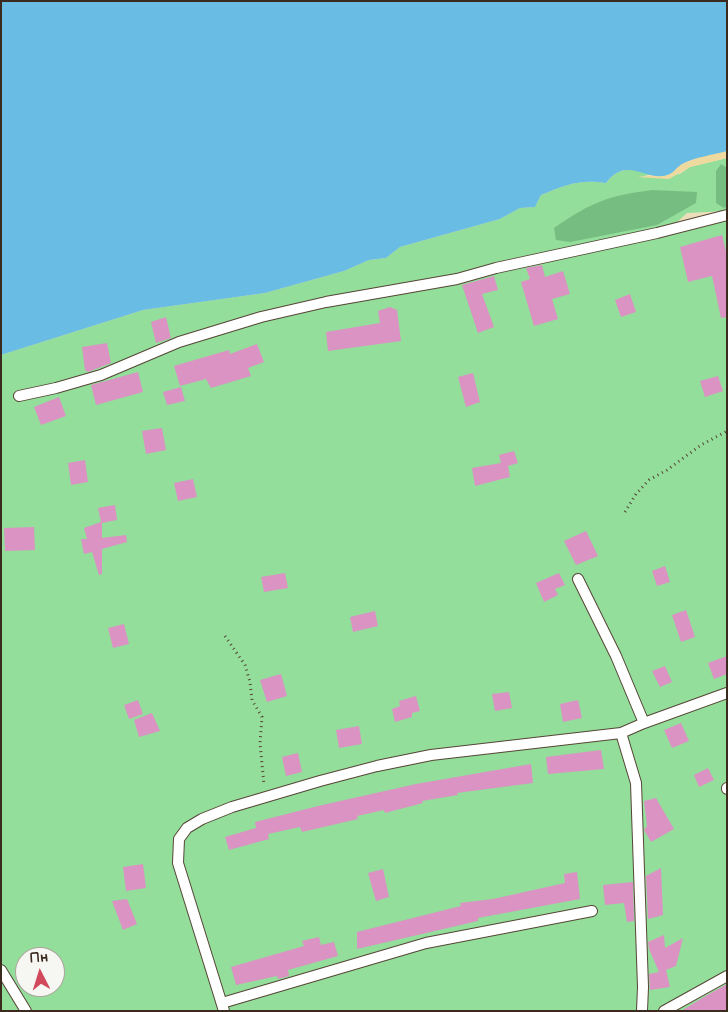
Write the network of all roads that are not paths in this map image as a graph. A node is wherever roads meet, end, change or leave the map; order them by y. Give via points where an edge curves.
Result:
1 (727, 215) edge
2 (19, 396) dead end
3 (578, 579) dead end
4 (727, 692) edge
5 (644, 723) junction
6 (621, 733) junction
7 (592, 910) dead end
8 (1, 970) edge
9 (727, 976) edge
10 (223, 1007) edge
11 (26, 1011) edge
12 (642, 1011) edge
13 (664, 1011) edge

1 - 2 lane via 457,279 261,317 179,342 101,374
3 - 5 lane
4 - 5 lane
5 - 6 lane
6 - 10 lane via 431,755 367,768 232,807 187,828 179,839 178,863
6 - 12 lane via 636,793
7 - 10 lane via 426,943
8 - 11 lane
9 - 13 lane

